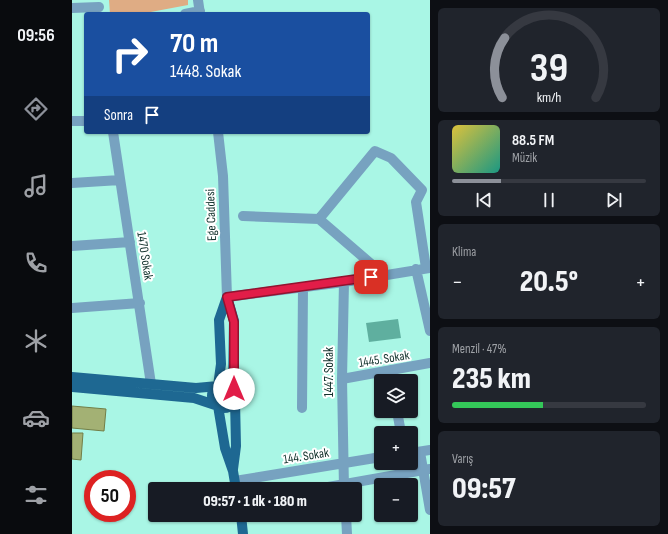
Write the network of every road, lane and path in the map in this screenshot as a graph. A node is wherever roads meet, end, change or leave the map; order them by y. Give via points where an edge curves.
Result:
1 (198, 0) edge
2 (99, 7) edge
3 (72, 8) edge
4 (200, 12) edge
5 (72, 121) edge
6 (84, 121) edge
7 (113, 134) edge
8 (218, 134) edge
9 (120, 180) junction
10 (72, 183) edge
11 (426, 189) edge
12 (243, 216) dead end
13 (319, 219) junction
14 (130, 242) junction
15 (72, 246) edge
16 (424, 268) edge
17 (384, 275) junction
18 (344, 282) junction
19 (303, 287) junction
20 (227, 297) junction
21 (140, 303) junction
22 (72, 308) edge
23 (430, 331) edge
24 (430, 363) edge
25 (390, 370) junction
26 (391, 374) edge
27 (72, 377) edge
28 (342, 379) junction
29 (151, 384) junction
30 (218, 386) junction
31 (72, 387) edge
32 (234, 389) junction
33 (235, 400) junction
34 (218, 406) junction
35 (302, 408) dead end
36 (420, 452) edge
37 (374, 458) edge
38 (343, 463) junction
39 (427, 470) edge
40 (235, 480) edge
41 (344, 482) edge
42 (362, 483) edge
43 (430, 510) edge
44 (242, 522) edge
45 (346, 522) edge
46 (244, 534) edge
47 (347, 534) edge

1 - 4 street
2 - 3 street
5 - 6 street
7 - 9 street, 1470 Sokak
8 - 20 street, Ege Caddesi via 223,176
9 - 10 street
9 - 14 street, 1470 Sokak
11 - 13 street via 391,158 375,151
11 - 16 street via 416,202
12 - 13 street
13 - 17 street
14 - 15 street
14 - 21 street, 1470 Sokak
16 - 17 street
16 - 23 street
17 - 18 street
18 - 19 street
18 - 28 street, 1447. Sokak
19 - 20 street
19 - 35 street
20 - 30 main road, Ege Caddesi via 219,320 221,364
20 - 32 main road, Ege Caddesi via 234,322
21 - 22 street
21 - 29 street, 1470 Sokak
24 - 25 street, 1445. Sokak
25 - 26 street
25 - 28 street, 1445. Sokak
27 - 29 main road
28 - 38 street, 1447. Sokak
29 - 30 main road via 196,388
30 - 32 main road via 228,385
30 - 34 main road via 212,394 213,401
31 - 34 main road via 194,398
32 - 33 main road
33 - 34 main road via 228,407
33 - 40 main road
34 - 40 main road via 225,448
36 - 39 street
37 - 38 street, 144. Sokak
38 - 40 street, 144. Sokak
38 - 41 street, 1447. Sokak
39 - 42 street
39 - 43 street
44 - 46 main road
45 - 47 street

